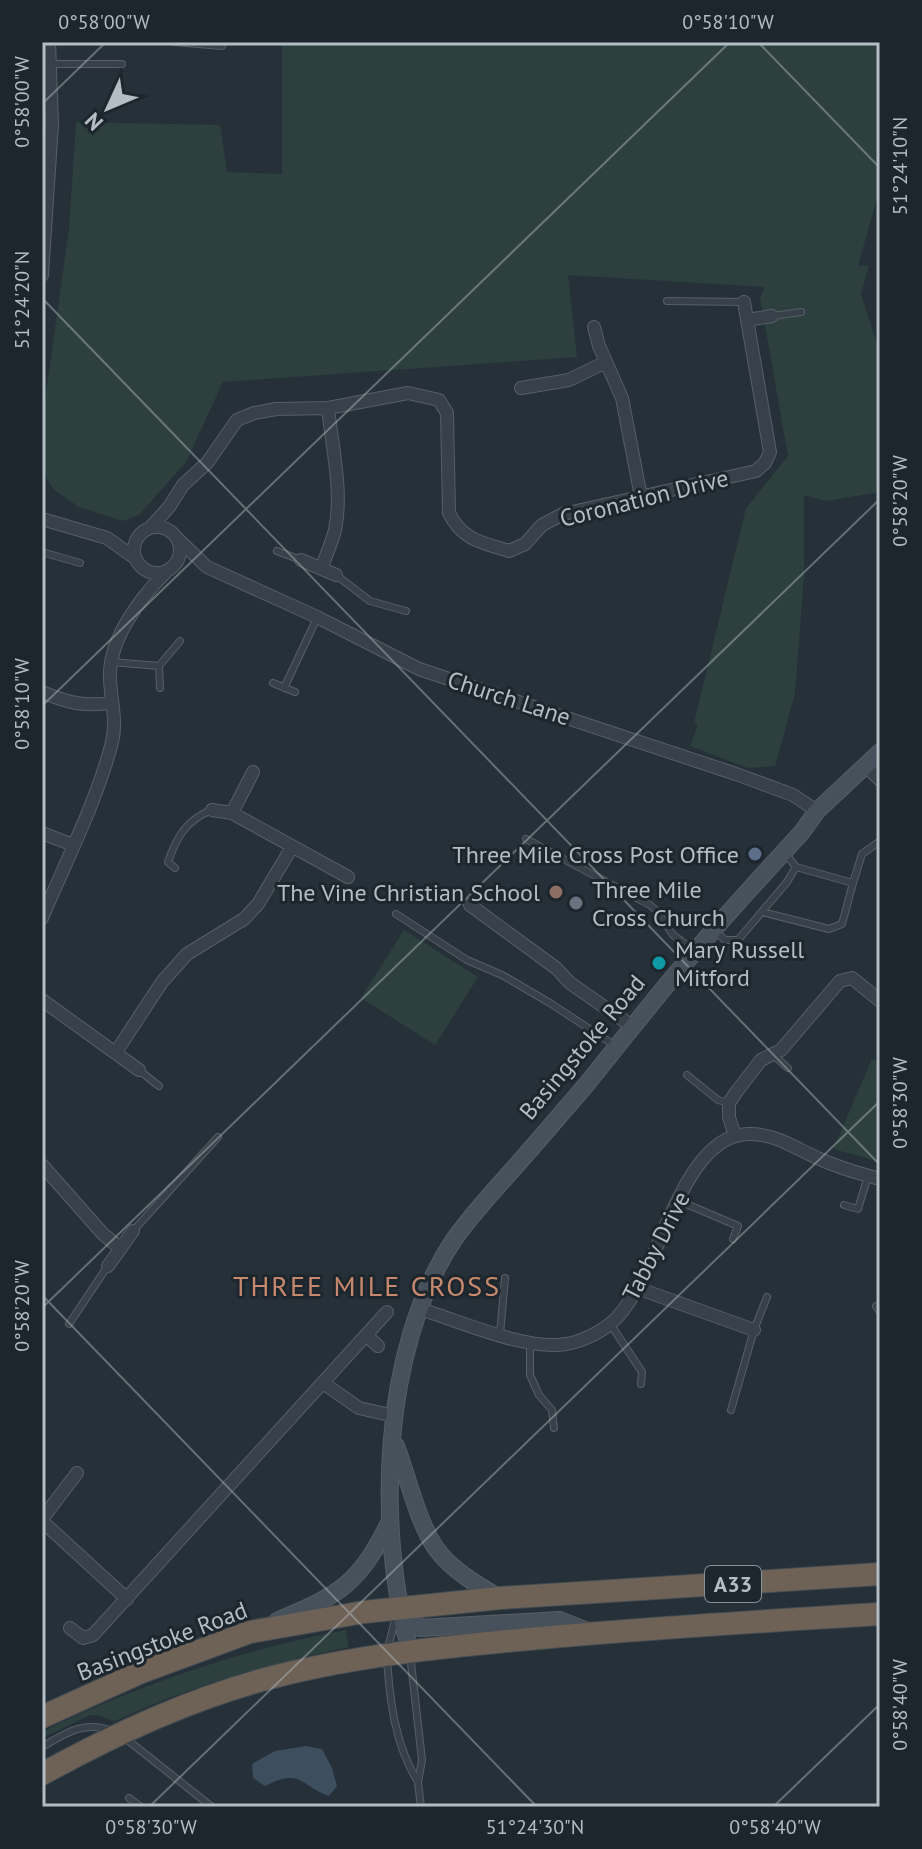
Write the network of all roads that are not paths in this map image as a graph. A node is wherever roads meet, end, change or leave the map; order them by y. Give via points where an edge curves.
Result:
1 (49, 42) edge
2 (175, 42) edge
3 (222, 46) dead end
4 (50, 64) junction
5 (122, 64) dead end
6 (42, 275) edge
7 (667, 301) dead end
8 (744, 302) joint
9 (801, 312) dead end
10 (772, 316) joint
11 (747, 320) junction
12 (594, 327) dead end
13 (606, 362) junction
14 (521, 388) dead end
15 (328, 408) junction
16 (641, 497) junction
17 (169, 507) junction
18 (42, 519) edge
19 (145, 531) junction
20 (174, 535) junction
21 (107, 538) junction
22 (277, 551) dead end
23 (42, 552) edge
24 (301, 560) joint
25 (138, 562) junction
26 (80, 563) dead end
27 (207, 567) junction
28 (322, 567) junction
29 (170, 569) junction
30 (336, 575) joint
31 (142, 597) junction
32 (406, 611) dead end
33 (317, 617) junction
34 (180, 641) dead end
35 (111, 662) junction
36 (159, 666) junction
37 (273, 683) dead end
38 (160, 688) dead end
39 (284, 688) junction
40 (42, 692) edge
41 (295, 692) dead end
42 (112, 702) junction
43 (880, 752) edge
44 (866, 766) junction
45 (253, 772) dead end
46 (880, 780) edge
47 (212, 810) joint
48 (817, 811) junction
49 (232, 813) junction
50 (42, 833) edge
51 (526, 839) dead end
52 (880, 841) edge
53 (73, 845) junction
54 (292, 847) junction
55 (784, 852) junction
56 (796, 867) junction
57 (175, 868) dead end
58 (348, 877) dead end
59 (853, 883) junction
60 (470, 905) dead end
61 (762, 912) junction
62 (396, 914) dead end
63 (42, 918) edge
64 (714, 930) junction
65 (695, 951) junction
66 (42, 1000) edge
67 (879, 1000) edge
68 (633, 1027) junction
69 (617, 1047) junction
70 (116, 1052) junction
71 (773, 1055) junction
72 (788, 1068) dead end
73 (139, 1070) joint
74 (687, 1075) dead end
75 (159, 1086) dead end
76 (729, 1103) junction
77 (735, 1136) junction
78 (218, 1137) dead end
79 (42, 1165) edge
80 (874, 1177) edge
81 (677, 1199) junction
82 (844, 1205) dead end
83 (133, 1231) joint
84 (733, 1239) dead end
85 (120, 1248) junction
86 (108, 1266) joint
87 (505, 1278) dead end
88 (637, 1288) junction
89 (767, 1297) dead end
90 (420, 1309) junction
91 (387, 1312) dead end
92 (69, 1324) dead end
93 (611, 1324) junction
94 (754, 1330) junction
95 (366, 1335) junction
96 (500, 1335) junction
97 (530, 1343) junction
98 (378, 1346) dead end
99 (323, 1383) junction
100 (641, 1384) dead end
101 (731, 1410) dead end
102 (394, 1416) junction
103 (554, 1428) dead end
104 (394, 1441) junction
105 (77, 1473) dead end
106 (391, 1518) junction
107 (42, 1520) edge
108 (880, 1574) edge
109 (500, 1598) junction
110 (127, 1599) junction
111 (398, 1608) junction
112 (880, 1614) edge
113 (70, 1628) dead end
114 (250, 1632) junction
115 (591, 1633) junction
116 (410, 1651) junction
117 (387, 1653) junction
118 (42, 1717) edge
119 (118, 1733) junction
120 (42, 1747) edge
121 (42, 1774) edge
122 (418, 1782) junction
123 (129, 1798) dead end
124 (141, 1807) edge
125 (212, 1807) edge
126 (421, 1807) edge

1 - 4 street
2 - 3 lane
4 - 5 lane
4 - 6 street via 52,124
7 - 8 lane
8 - 11 street, Coronation Drive
9 - 10 lane
10 - 11 street
11 - 16 street, Coronation Drive via 770,452 765,463 756,471
12 - 13 street
13 - 14 street via 569,380
13 - 16 street via 622,398
15 - 16 street, Coronation Drive via 408,393 439,400 447,413 449,513 469,538 509,551 563,514
15 - 17 street, Coronation Drive via 276,409 237,420
15 - 28 street via 336,514
17 - 19 street, Coronation Drive
17 - 20 street
18 - 21 street
19 - 20 street via 157,527
19 - 21 street
19 - 25 street via 134,550
20 - 27 street, Church Lane
20 - 29 street via 181,553
21 - 25 street
22 - 24 lane
23 - 26 lane
24 - 28 street
25 - 29 street via 152,573
25 - 31 street
27 - 29 street, Church Lane
27 - 33 street, Church Lane
28 - 30 street
29 - 31 street
30 - 32 lane via 370,601
31 - 35 street
33 - 39 lane
33 - 48 street, Church Lane via 419,669 736,774 793,795
34 - 36 lane
35 - 36 lane
35 - 42 street
36 - 38 lane
37 - 39 lane
39 - 41 lane
40 - 42 street via 85,705
42 - 53 street via 112,745
43 - 44 street, Basingstoke Road
44 - 46 street
44 - 48 street, Basingstoke Road
45 - 49 street
47 - 49 street
47 - 57 lane via 186,825 176,840 168,862
48 - 55 street, Basingstoke Road
49 - 54 street
50 - 53 street
51 - 65 lane via 650,905 673,935
52 - 59 lane via 862,854
53 - 63 street
54 - 58 street
54 - 70 street via 258,904 244,919 187,954
55 - 56 lane
55 - 64 street, Basingstoke Road
56 - 59 lane
56 - 61 lane
59 - 61 lane via 842,924 829,929
60 - 68 street
61 - 64 lane via 738,940 725,940
62 - 69 lane
64 - 65 street, Basingstoke Road
65 - 68 street, Basingstoke Road
66 - 70 street
67 - 71 street via 852,978 840,981
68 - 69 street, Basingstoke Road
69 - 90 street, Basingstoke Road via 464,1225
70 - 73 street
71 - 72 lane
71 - 76 street via 761,1060
73 - 75 lane
74 - 76 lane
76 - 77 street
77 - 80 street via 777,1138
77 - 81 street, Tabby Drive via 715,1148
78 - 83 lane
79 - 85 street
80 - 82 lane via 858,1209
81 - 84 lane via 738,1226
81 - 88 street, Tabby Drive
83 - 85 street
85 - 86 street
86 - 92 lane
87 - 96 lane
88 - 93 street, Tabby Drive
88 - 94 street
89 - 94 lane
90 - 96 street, Tabby Drive
90 - 102 street, Basingstoke Road via 400,1372
91 - 95 street, Basingstoke Road
93 - 97 street, Tabby Drive via 566,1344
93 - 100 lane via 642,1372
94 - 101 lane
95 - 98 street
95 - 99 street, Basingstoke Road
96 - 97 street, Tabby Drive
97 - 103 lane via 530,1375 552,1410
99 - 102 street via 359,1408
99 - 110 street, Basingstoke Road
102 - 104 street, Basingstoke Road
104 - 106 street, Basingstoke Road
104 - 109 street via 434,1547
105 - 107 street
106 - 111 street, Basingstoke Road
106 - 114 street via 373,1554 342,1590
107 - 110 street
108 - 109 highway, A33
109 - 111 highway, A33
110 - 113 street, Basingstoke Road via 93,1635 83,1638
111 - 114 highway, Basingstoke Road / A33
111 - 115 street via 420,1628 560,1620
111 - 116 street, Basingstoke Road
111 - 117 lane, Basingstoke Road
112 - 115 highway, A33
114 - 118 highway, Basingstoke Road / A33 via 139,1673
115 - 116 highway, A33
116 - 117 highway, A33
116 - 122 lane via 422,1760
117 - 119 highway, A33 via 275,1676
117 - 122 lane, Basingstoke Road via 398,1734
119 - 120 lane via 83,1726
119 - 121 highway, A33
119 - 125 lane
122 - 126 lane
123 - 124 lane

